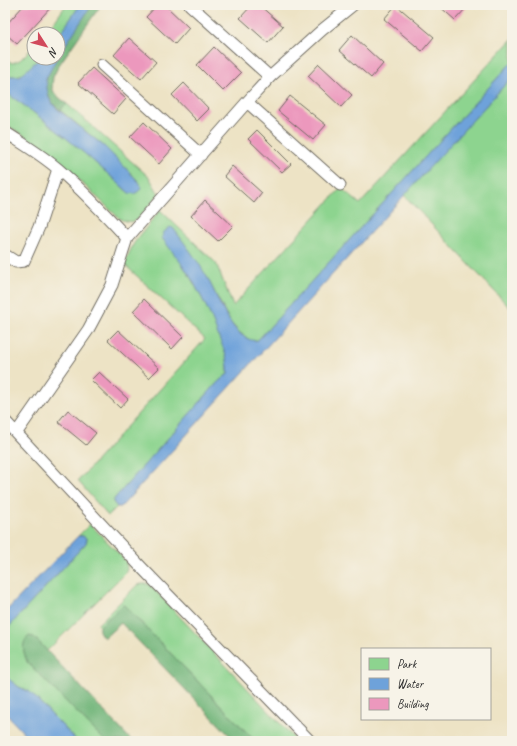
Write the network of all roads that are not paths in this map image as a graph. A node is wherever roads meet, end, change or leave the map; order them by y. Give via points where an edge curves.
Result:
1 (190, 5) edge
2 (353, 5) edge
3 (102, 65) dead end
4 (270, 78) junction
5 (247, 102) junction
6 (5, 132) edge
7 (201, 155) junction
8 (58, 169) junction
9 (340, 185) dead end
10 (127, 238) junction
11 (5, 255) edge
12 (5, 421) edge
13 (17, 432) junction
14 (310, 741) edge

1 - 4 lane
2 - 4 lane
3 - 7 lane
4 - 5 lane
5 - 7 lane
5 - 9 lane
6 - 8 lane
7 - 10 lane
8 - 10 lane
8 - 11 lane via 39,227 24,261 16,262
10 - 13 lane via 112,285 88,330
12 - 13 lane
13 - 14 lane via 141,567

